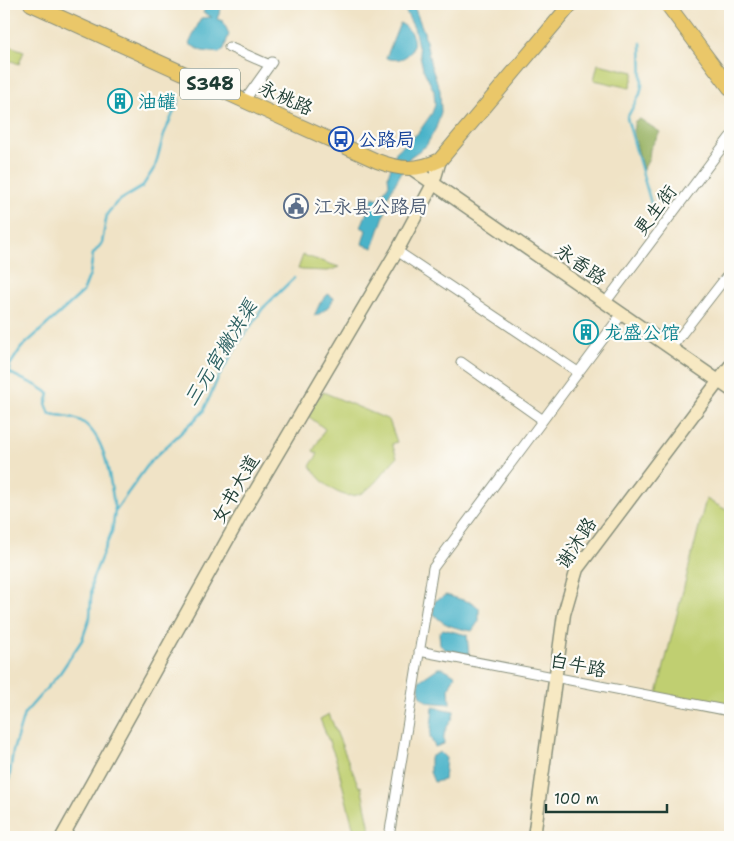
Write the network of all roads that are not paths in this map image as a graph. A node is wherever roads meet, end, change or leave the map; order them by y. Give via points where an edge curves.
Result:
1 (31, 4) edge
2 (571, 4) edge
3 (667, 4) edge
4 (229, 47) dead end
5 (726, 75) edge
6 (730, 88) edge
7 (245, 100) junction
8 (730, 137) edge
9 (435, 162) junction
10 (411, 168) junction
11 (433, 184) junction
12 (397, 251) junction
13 (730, 272) edge
14 (605, 303) junction
15 (621, 314) junction
16 (671, 348) junction
17 (461, 362) dead end
18 (730, 366) edge
19 (578, 372) junction
20 (720, 381) junction
21 (730, 389) edge
22 (543, 420) junction
23 (419, 651) junction
24 (556, 677) junction
25 (730, 711) edge
26 (62, 837) edge
27 (389, 837) edge
28 (534, 837) edge

1 - 7 main road, 永桃路 / S348
2 - 9 main road
3 - 5 main road
4 - 7 street via 271,63
5 - 6 main road
7 - 10 main road, 永桃路 / S348 via 389,165
8 - 14 street, 更生街
9 - 10 main road via 419,169
9 - 11 main road, 女书大道
10 - 11 main road, 永香路
11 - 12 main road, 女书大道
11 - 14 main road, 永香路
12 - 19 street
12 - 26 main road, 女书大道 via 240,517
13 - 16 street
14 - 15 main road, 永香路
15 - 16 main road, 永香路
15 - 19 street
16 - 20 main road, 永香路
17 - 22 street
18 - 20 main road, 谢沐路
19 - 22 street
20 - 21 main road, 永香路
20 - 24 main road, 谢沐路 via 577,569 568,597
22 - 23 street via 433,568
23 - 24 street, 白牛路
23 - 27 street
24 - 25 street, 白牛路
24 - 28 main road, 谢沐路

